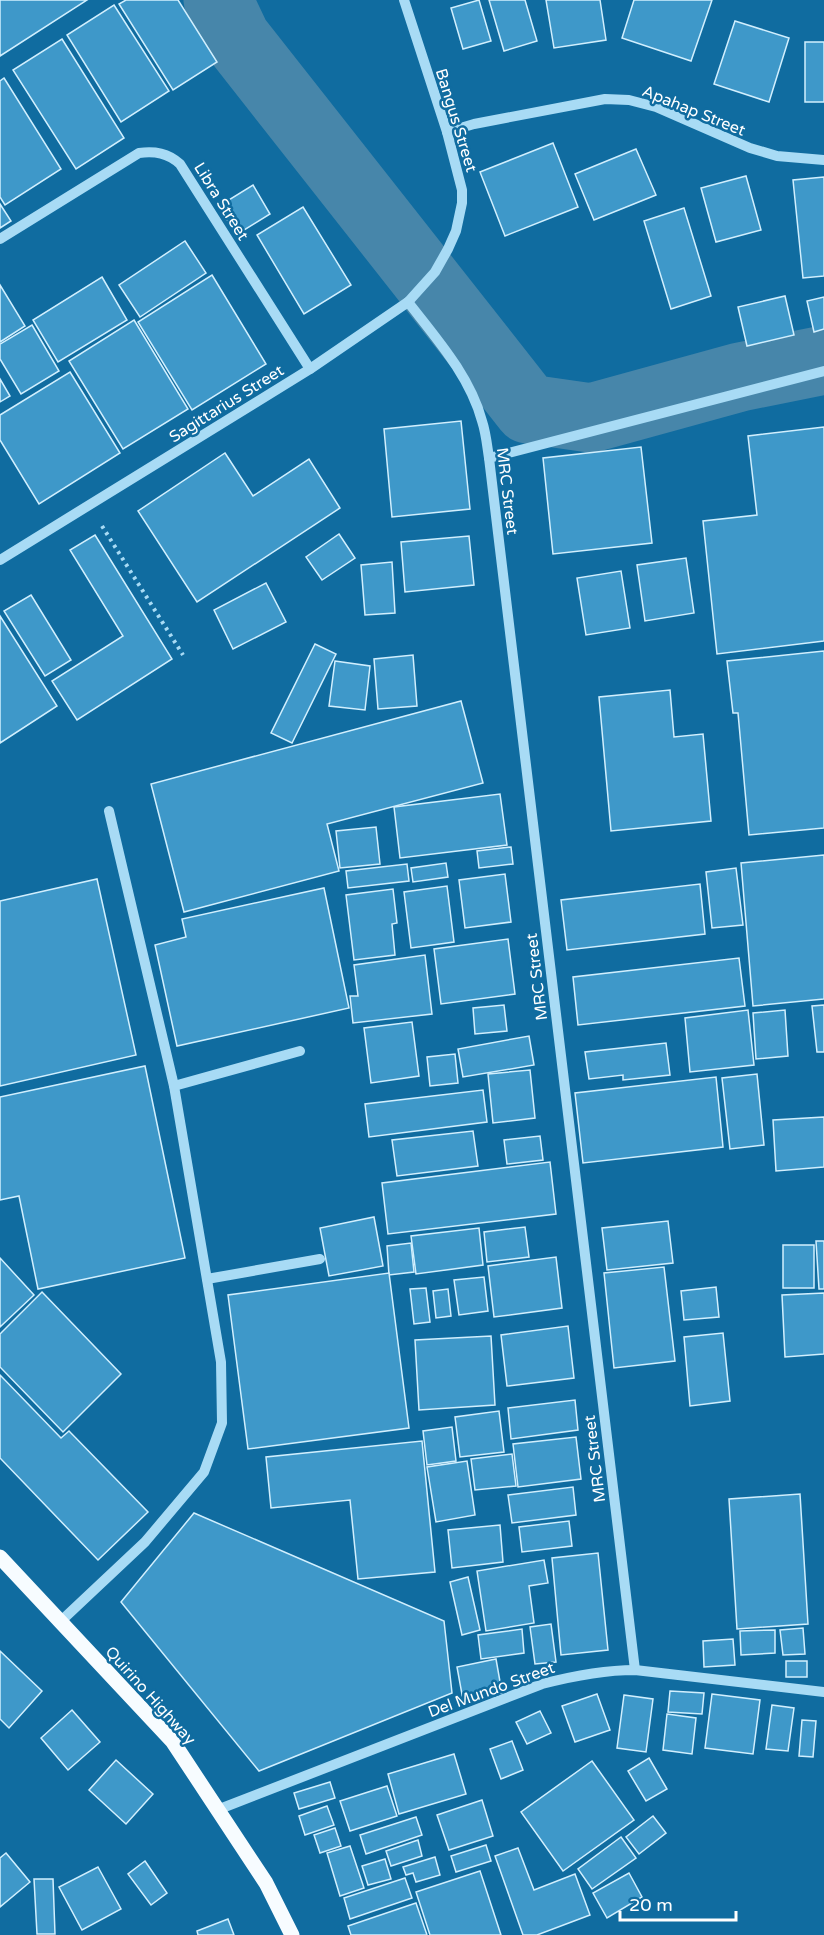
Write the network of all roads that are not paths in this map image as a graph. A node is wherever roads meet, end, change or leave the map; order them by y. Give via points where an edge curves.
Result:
1 (404, 0) edge
2 (447, 132) junction
3 (824, 160) edge
4 (0, 239) edge
5 (448, 249) joint
6 (408, 302) junction
7 (310, 369) junction
8 (824, 371) edge
9 (489, 458) junction
10 (0, 560) edge
11 (109, 811) dead end
12 (300, 1052) dead end
13 (174, 1086) junction
14 (320, 1260) dead end
15 (207, 1279) junction
16 (0, 1557) edge
17 (61, 1621) junction
18 (635, 1670) junction
19 (824, 1692) edge
20 (218, 1809) junction
21 (292, 1935) edge

1 - 2 street, Bangus Street
2 - 3 street, Apahap Street via 605,99 629,100 656,107 750,148 777,156
2 - 5 street, Bangus Street via 462,196 460,216
4 - 7 street, Libra Street via 130,158 148,152 167,155 180,164
5 - 6 street, Sagittarius Street via 435,272
6 - 7 street, Sagittarius Street
6 - 9 street, MRC Street via 465,381 482,419
7 - 10 street, Sagittarius Street
8 - 9 street
9 - 18 street, MRC Street
11 - 13 street
12 - 13 street
13 - 15 street
14 - 15 street
15 - 17 street via 221,1362 222,1423 204,1472 145,1542
16 - 17 main road, Quirino Highway
17 - 20 main road, Quirino Highway via 173,1742
18 - 19 street, Del Mundo Street
18 - 20 street, Del Mundo Street via 605,1670 542,1684
20 - 21 main road, Quirino Highway via 266,1883

